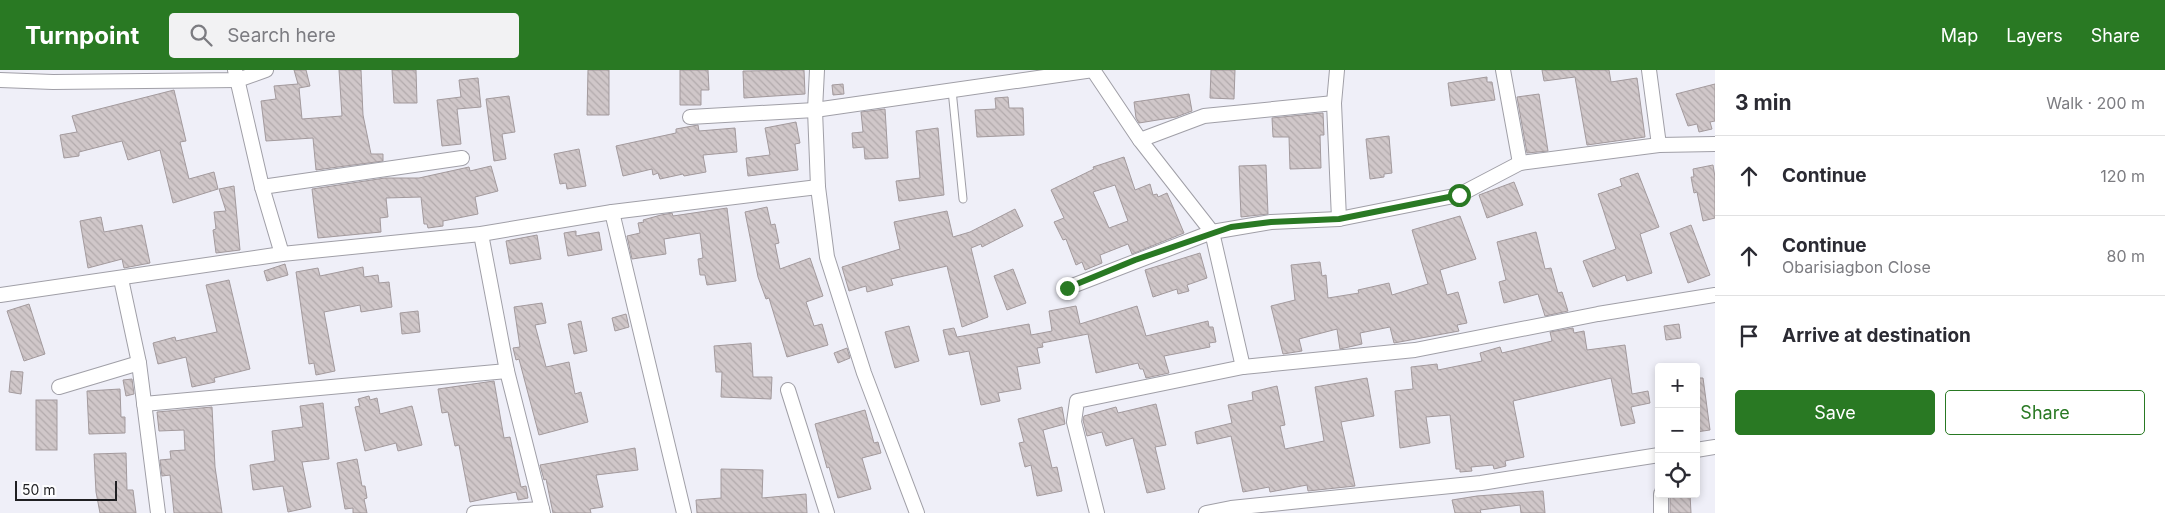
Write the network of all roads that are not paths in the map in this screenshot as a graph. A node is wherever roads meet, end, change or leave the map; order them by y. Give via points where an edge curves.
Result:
1 (266, 70) edge
2 (817, 70) edge
3 (1336, 70) edge
4 (1504, 70) edge
5 (1649, 70) edge
6 (237, 75) edge
7 (0, 80) edge
8 (952, 90) junction
9 (1334, 103) junction
10 (815, 110) junction
11 (690, 117) dead end
12 (1140, 140) junction
13 (1715, 144) edge
14 (1659, 146) junction
15 (462, 158) dead end
16 (1520, 163) junction
17 (262, 187) junction
18 (818, 188) junction
19 (963, 199) dead end
20 (612, 212) junction
21 (1339, 219) junction
22 (1212, 232) junction
23 (481, 234) junction
24 (282, 254) junction
25 (121, 279) junction
26 (1067, 288) dead end
27 (0, 295) edge
28 (1715, 295) edge
29 (139, 363) junction
30 (1243, 367) junction
31 (507, 371) junction
32 (59, 387) dead end
33 (788, 390) dead end
34 (144, 404) junction
35 (1715, 447) edge
36 (1700, 449) edge
37 (1655, 456) edge
38 (1660, 498) edge
39 (543, 511) edge
40 (158, 513) edge
41 (474, 513) edge
42 (684, 513) edge
43 (827, 513) edge
44 (918, 513) edge
45 (1097, 513) edge
46 (1206, 513) edge
47 (1661, 513) edge

1 - 6 street
2 - 10 street
3 - 9 street
4 - 16 street
5 - 14 street
6 - 7 street via 54,82
6 - 17 street
8 - 10 street
8 - 12 street via 1093,70
8 - 19 lane
9 - 12 street via 1204,116
9 - 21 street
10 - 11 street
10 - 18 street
12 - 22 street
13 - 14 street
14 - 16 street
15 - 17 street
16 - 21 street via 1459,195
17 - 24 street
18 - 20 street
18 - 44 street via 827,257 864,373
20 - 23 street
20 - 42 street
21 - 22 street via 1271,222
22 - 26 street
22 - 30 street
23 - 24 street
23 - 31 street
24 - 25 street
25 - 27 street
25 - 29 street
28 - 30 street via 1415,350
29 - 32 street
29 - 34 street
30 - 45 street via 1077,401 1074,422
31 - 34 street
31 - 39 street
33 - 43 street
34 - 40 street
35 - 36 street
37 - 46 street via 1481,483
38 - 47 street
39 - 41 street

